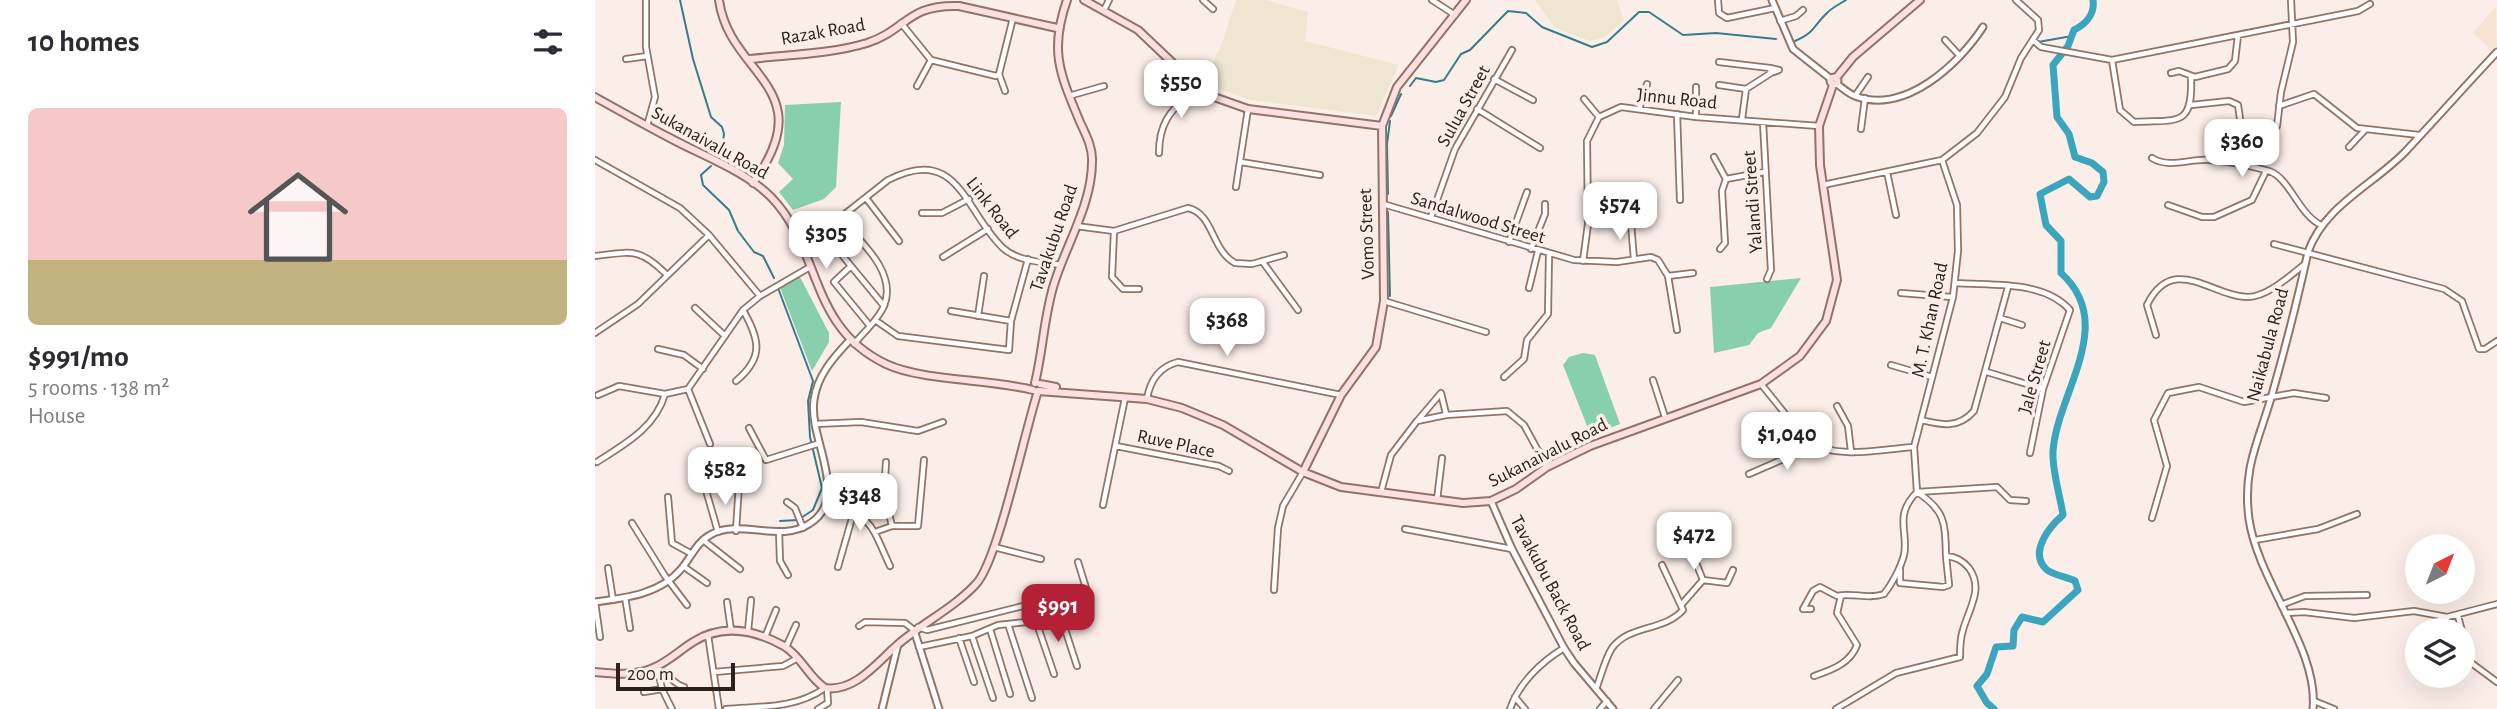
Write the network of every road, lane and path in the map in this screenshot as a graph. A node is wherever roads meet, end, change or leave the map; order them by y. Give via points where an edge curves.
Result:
1 (646, 0) edge
2 (719, 0) edge
3 (1067, 0) edge
4 (1084, 0) edge
5 (1109, 0) edge
6 (1203, 0) edge
7 (1432, 0) edge
8 (1466, 0) edge
9 (1718, 0) edge
10 (1772, 0) edge
11 (1920, 0) edge
12 (2016, 0) edge
13 (2291, 0) edge
14 (2023, 2) edge
15 (2370, 4) dead end
16 (1775, 8) junction
17 (1213, 9) dead end
18 (1104, 10) junction
19 (1803, 10) dead end
20 (1456, 15) junction
21 (1013, 18) junction
22 (1779, 21) junction
23 (2293, 22) junction
24 (901, 23) junction
25 (1983, 27) dead end
26 (1057, 28) junction
27 (2238, 35) junction
28 (1945, 40) dead end
29 (2032, 40) junction
30 (1512, 50) dead end
31 (2497, 52) edge
32 (647, 55) junction
33 (1960, 55) junction
34 (750, 58) junction
35 (626, 59) dead end
36 (931, 61) junction
37 (2112, 61) junction
38 (1719, 62) dead end
39 (2171, 73) dead end
40 (999, 74) junction
41 (1868, 77) dead end
42 (2191, 77) junction
43 (1495, 79) junction
44 (1834, 82) junction
45 (1647, 84) dead end
46 (1196, 85) junction
47 (1719, 85) dead end
48 (917, 86) dead end
49 (1104, 86) dead end
50 (1696, 87) dead end
51 (1746, 89) junction
52 (1005, 91) dead end
53 (1069, 96) junction
54 (1855, 96) junction
55 (595, 97) edge
56 (1864, 98) junction
57 (1584, 99) dead end
58 (1533, 100) dead end
59 (2191, 105) junction
60 (2279, 106) junction
61 (1248, 109) junction
62 (1477, 109) junction
63 (1639, 109) junction
64 (1677, 114) junction
65 (1599, 117) junction
66 (1696, 117) junction
67 (1742, 119) junction
68 (1763, 122) junction
69 (647, 126) junction
70 (1382, 126) junction
71 (1819, 126) junction
72 (2277, 126) dead end
73 (1861, 130) dead end
74 (2365, 130) junction
75 (2419, 135) junction
76 (2349, 147) dead end
77 (1540, 148) dead end
78 (1159, 153) dead end
79 (1714, 157) dead end
80 (2152, 158) dead end
81 (595, 160) edge
82 (1942, 160) junction
83 (1241, 162) junction
84 (2240, 165) junction
85 (2266, 171) junction
86 (1764, 172) junction
87 (1887, 172) junction
88 (1320, 175) dead end
89 (1726, 178) junction
90 (753, 183) junction
91 (1823, 184) junction
92 (1236, 187) dead end
93 (1527, 192) dead end
94 (866, 198) junction
95 (969, 199) junction
96 (1680, 200) dead end
97 (1383, 204) junction
98 (1545, 205) dead end
99 (2168, 205) dead end
100 (922, 213) dead end
101 (1896, 215) dead end
102 (1431, 217) junction
103 (840, 218) junction
104 (1632, 224) dead end
105 (2322, 225) junction
106 (1076, 226) junction
107 (988, 229) junction
108 (1114, 231) junction
109 (823, 232) junction
110 (709, 235) junction
111 (899, 241) dead end
112 (1509, 242) junction
113 (2274, 244) dead end
114 (802, 248) junction
115 (1531, 249) junction
116 (1720, 249) dead end
117 (1538, 251) junction
118 (2308, 253) junction
119 (1284, 255) dead end
120 (1549, 255) junction
121 (595, 256) edge
122 (943, 257) dead end
123 (1028, 259) junction
124 (1634, 259) junction
125 (1262, 261) junction
126 (1583, 261) junction
127 (2306, 263) junction
128 (1060, 265) junction
129 (851, 266) junction
130 (810, 267) junction
131 (1693, 273) dead end
132 (666, 275) junction
133 (984, 276) dead end
134 (1668, 276) junction
135 (1767, 279) dead end
136 (1955, 283) junction
137 (2008, 287) junction
138 (1529, 288) dead end
139 (1139, 289) dead end
140 (1901, 293) dead end
141 (760, 296) junction
142 (1953, 297) junction
143 (1384, 301) junction
144 (884, 306) junction
145 (695, 308) dead end
146 (743, 310) junction
147 (1298, 310) dead end
148 (951, 311) dead end
149 (978, 316) junction
150 (2000, 318) junction
151 (875, 320) junction
152 (1011, 321) junction
153 (2022, 325) dead end
154 (870, 326) junction
155 (1678, 330) dead end
156 (1486, 332) dead end
157 (595, 333) edge
158 (725, 335) junction
159 (2156, 335) dead end
160 (2497, 341) edge
161 (851, 343) junction
162 (658, 349) dead end
163 (1891, 365) dead end
164 (703, 369) junction
165 (1986, 372) junction
166 (1504, 377) dead end
167 (1932, 377) junction
168 (1653, 380) dead end
169 (736, 381) dead end
170 (1761, 384) junction
171 (1036, 387) junction
172 (2043, 389) junction
173 (688, 390) junction
174 (665, 394) junction
175 (1341, 395) junction
176 (598, 396) dead end
177 (1125, 397) junction
178 (2271, 397) junction
179 (2326, 398) dead end
180 (1147, 399) junction
181 (1837, 406) dead end
182 (1446, 415) junction
183 (1665, 417) junction
184 (1921, 420) junction
185 (1417, 421) junction
186 (943, 422) dead end
187 (815, 424) junction
188 (749, 428) dead end
189 (1808, 442) junction
190 (711, 444) dead end
191 (813, 446) junction
192 (1116, 446) junction
193 (1914, 447) junction
194 (1851, 451) junction
195 (2030, 453) dead end
196 (1442, 458) dead end
197 (924, 460) dead end
198 (597, 462) dead end
199 (886, 462) dead end
200 (1547, 467) junction
201 (1229, 471) dead end
202 (1303, 472) junction
203 (1749, 474) dead end
204 (739, 484) dead end
205 (705, 487) dead end
206 (1917, 489) junction
207 (1381, 492) junction
208 (668, 497) dead end
209 (1437, 500) junction
210 (1491, 501) junction
211 (2026, 501) dead end
212 (787, 502) dead end
213 (828, 503) junction
214 (1103, 505) dead end
215 (854, 511) junction
216 (2357, 514) dead end
217 (2152, 518) dead end
218 (632, 523) dead end
219 (892, 526) junction
220 (803, 528) junction
221 (1405, 529) dead end
222 (736, 531) junction
223 (779, 531) junction
224 (718, 532) junction
225 (875, 533) junction
226 (703, 540) junction
227 (2255, 540) junction
228 (993, 547) junction
229 (1512, 550) junction
230 (692, 554) junction
231 (1692, 554) dead end
232 (1946, 556) junction
233 (1903, 557) junction
234 (1041, 559) dead end
235 (1078, 562) dead end
236 (1662, 565) dead end
237 (683, 566) junction
238 (890, 566) dead end
239 (838, 567) dead end
240 (608, 568) dead end
241 (740, 569) dead end
242 (1733, 570) dead end
243 (789, 575) dead end
244 (1703, 580) junction
245 (669, 581) junction
246 (707, 583) dead end
247 (1274, 590) dead end
248 (2367, 595) dead end
249 (1842, 596) junction
250 (625, 597) junction
251 (613, 600) junction
252 (751, 600) dead end
253 (595, 602) edge
254 (727, 602) dead end
255 (1682, 604) junction
256 (2497, 604) edge
257 (687, 605) dead end
258 (1023, 606) dead end
259 (2281, 606) junction
260 (1811, 608) dead end
261 (776, 610) dead end
262 (2284, 613) junction
263 (1060, 614) junction
264 (2458, 616) junction
265 (1036, 621) junction
266 (1008, 624) junction
267 (796, 625) dead end
268 (859, 626) dead end
269 (630, 628) dead end
270 (916, 628) junction
271 (990, 629) junction
272 (731, 630) junction
273 (748, 631) junction
274 (708, 634) junction
275 (972, 636) junction
276 (765, 637) junction
277 (600, 638) dead end
278 (960, 638) junction
279 (899, 644) junction
280 (786, 647) junction
281 (919, 647) junction
282 (1564, 648) junction
283 (799, 657) junction
284 (1077, 666) dead end
285 (657, 668) junction
286 (595, 672) edge
287 (714, 672) junction
288 (1055, 674) dead end
289 (1814, 676) dead end
290 (1678, 680) dead end
291 (974, 682) dead end
292 (2497, 682) edge
293 (684, 687) dead end
294 (826, 688) junction
295 (662, 689) junction
296 (1596, 689) junction
297 (645, 692) dead end
298 (1010, 694) dead end
299 (1514, 696) junction
300 (993, 698) dead end
301 (1033, 698) dead end
302 (1607, 701) junction
303 (2314, 701) junction
304 (779, 708) edge
305 (672, 709) edge
306 (719, 709) edge
307 (726, 709) edge
308 (818, 709) edge
309 (882, 709) edge
310 (939, 709) edge
311 (1510, 709) edge
312 (1525, 709) edge
313 (1600, 709) edge
314 (1613, 709) edge
315 (1654, 709) edge
316 (1836, 709) edge
317 (2313, 709) edge
318 (2334, 709) edge

1 - 32 street
2 - 34 main road via 723,18
3 - 26 main road, Tavakubu Road
4 - 18 main road
5 - 18 street
6 - 17 street
7 - 20 street
8 - 20 main road, Vomo Street
9 - 16 street via 1719,13 1727,18
10 - 16 street
11 - 44 main road, Sukanaivalu Road via 1853,57
12 - 14 street
13 - 23 street
14 - 29 street via 2040,25
15 - 23 street via 2358,11
16 - 22 street
18 - 46 main road via 1147,37
19 - 22 street
20 - 70 main road, Vomo Street via 1397,87
21 - 24 main road, Razak Road via 942,5 912,14
21 - 26 main road, Razak Road
21 - 40 street
22 - 44 street via 1793,49
23 - 27 street
23 - 60 street
24 - 34 main road, Razak Road via 855,46
24 - 36 street
25 - 33 street
26 - 53 main road, Tavakubu Road via 1059,62
27 - 37 street
27 - 42 street via 2231,67
28 - 33 street
29 - 37 street via 2036,46
29 - 82 street via 1996,112 1977,134
30 - 43 street, Sulua Street
31 - 75 street, Naikabula Road
32 - 35 street
32 - 69 street via 655,97
33 - 56 street via 1911,92
34 - 90 main road via 774,98 778,125 771,157
36 - 40 street
36 - 48 street
37 - 59 street via 2117,101 2129,121 2176,119
38 - 51 street via 1770,71
39 - 42 street via 2179,71
40 - 52 street
41 - 54 street
42 - 59 street
43 - 58 street
43 - 62 street, Sulua Street
44 - 54 street
44 - 71 main road, Sukanaivalu Road
45 - 63 street
46 - 61 main road
46 - 78 street via 1166,119 1159,132
47 - 51 street
49 - 53 street
50 - 66 street
51 - 67 street
53 - 106 main road, Tavakubu Road via 1092,162
54 - 56 street
55 - 69 main road, Sukanaivalu Road
56 - 73 street
57 - 65 street
59 - 84 street via 2229,101 2238,105 2243,140
60 - 72 street
60 - 74 street via 2319,96 2352,125
61 - 70 main road
61 - 83 street
62 - 77 street
62 - 102 street, Sulua Street via 1455,149
63 - 64 street, Jinnu Road
63 - 65 street, Jinnu Road via 1621,107
64 - 66 street, Jinnu Road
64 - 96 street
65 - 126 street via 1587,141 1588,223
66 - 67 street, Jinnu Road
67 - 68 street, Jinnu Road
68 - 71 street, Jinnu Road
68 - 86 street, Yalandi Street
69 - 90 main road, Sukanaivalu Road
70 - 97 main road, Vomo Street
71 - 91 main road, Sukanaivalu Road
74 - 75 street
74 - 76 street
75 - 105 street, Naikabula Road
79 - 89 street
80 - 84 street via 2161,163 2211,160
81 - 110 street via 680,208
82 - 87 street
82 - 136 street, M. T. Khan Road via 1957,205
83 - 88 street
83 - 92 street
84 - 85 street
85 - 99 street via 2252,200 2214,217
85 - 105 street via 2280,178 2307,217
86 - 89 street
86 - 135 street, Yalandi Street via 1772,270
87 - 91 street
87 - 101 street
89 - 116 street via 1722,191 1725,243
90 - 114 main road, Sukanaivalu Road via 783,212
91 - 170 main road, Sukanaivalu Road via 1836,269 1832,305 1800,356
93 - 112 street
94 - 95 street, Link Road via 888,180 916,170 945,176
94 - 103 street, Link Road
94 - 111 street
95 - 100 street via 942,213
95 - 107 street, Link Road
97 - 102 street, Sandalwood Street
97 - 143 main road, Vomo Street
98 - 115 street
102 - 112 street, Sandalwood Street
103 - 109 street, Link Road
103 - 144 street via 882,270
104 - 124 street
105 - 118 street, Naikabula Road
106 - 108 street
106 - 128 main road, Tavakubu Road
107 - 122 street
107 - 123 street, Link Road via 1002,248
108 - 125 street via 1188,208 1205,217 1217,247 1229,260 1244,264
108 - 139 street via 1112,277 1123,289
109 - 114 street, Link Road
109 - 129 street
110 - 132 street
110 - 141 street
112 - 115 street, Sandalwood Street
113 - 118 street
114 - 130 main road, Sukanaivalu Road
115 - 117 street, Sandalwood Street
117 - 120 street, Sandalwood Street
117 - 138 street
118 - 127 street, Naikabula Road
118 - 160 street via 2444,289 2462,301 2479,349
119 - 125 street
120 - 126 street, Sandalwood Street
120 - 166 street via 1548,314 1527,340 1524,359
121 - 132 street via 637,252
123 - 128 street, Link Road
123 - 152 street
124 - 126 street, Sandalwood Street
124 - 134 street, Sandalwood Street via 1651,257
125 - 147 street
127 - 159 street via 2252,298 2192,281 2167,282 2153,292 2147,305
127 - 178 street, Naikabula Road
128 - 171 main road, Tavakubu Road via 1046,312
129 - 144 street
129 - 154 street via 834,281
130 - 141 street
130 - 161 main road, Sukanaivalu Road via 833,318
131 - 134 street
132 - 157 street via 638,304
133 - 149 street
134 - 155 street
136 - 137 street
136 - 142 street, M. T. Khan Road
137 - 150 street
137 - 172 street, Jale Street via 2047,293 2070,310
140 - 142 street
141 - 146 street
142 - 167 street, M. T. Khan Road
143 - 156 street
143 - 175 main road, Vomo Street via 1376,347
144 - 151 street
145 - 158 street
146 - 158 street
146 - 169 street via 758,346 750,366
148 - 149 street
149 - 152 street
150 - 153 street
150 - 165 street
151 - 152 street via 898,336 1009,350
151 - 154 street
154 - 161 street
158 - 164 street
161 - 171 main road, Sukanaivalu Road via 887,365 920,373
161 - 187 street via 833,358 817,387
162 - 164 street via 684,355
163 - 167 street
164 - 173 street
165 - 172 street
165 - 184 street via 1976,406 1966,419 1951,425
167 - 184 street, M. T. Khan Road
168 - 183 street
170 - 183 main road, Sukanaivalu Road
170 - 189 street
171 - 177 main road, Sukanaivalu Road
171 - 228 main road, Tavakubu Road
172 - 195 street, Jale Street
173 - 174 street
173 - 190 street
174 - 176 street via 619,386
174 - 198 street via 658,413 646,426
175 - 180 street via 1178,362 1162,368
175 - 202 main road, Vomo Street
177 - 180 main road, Sukanaivalu Road
177 - 192 street
178 - 179 street via 2294,393
178 - 217 street via 2238,402 2199,387 2168,393 2154,420 2167,467
178 - 227 street, Naikabula Road via 2254,442 2247,489
180 - 202 main road, Sukanaivalu Road via 1209,418
181 - 194 street via 1848,426
182 - 185 street
182 - 185 street via 1441,393
182 - 200 street via 1507,411 1524,425
183 - 200 main road, Sukanaivalu Road
184 - 193 street, M. T. Khan Road
185 - 207 street via 1391,455
186 - 187 street via 918,431 861,422
187 - 191 street
188 - 191 street via 766,460
189 - 194 street via 1828,451
189 - 203 street via 1795,454
191 - 213 street via 828,482
192 - 201 street, Ruve Place
192 - 214 street
193 - 194 street
193 - 206 street, M. T. Khan Road
196 - 209 street
197 - 219 street via 918,526
199 - 219 street via 884,493
200 - 210 main road, Sukanaivalu Road
202 - 207 main road, Sukanaivalu Road via 1341,487
202 - 247 street via 1283,506
204 - 222 street
205 - 224 street
206 - 211 street via 1997,487 2010,500
206 - 232 street via 1944,519
206 - 233 street via 1902,525
207 - 209 main road, Sukanaivalu Road
208 - 230 street via 672,543
209 - 210 main road, Sukanaivalu Road
210 - 229 street, Tavakubu Back Road
212 - 220 street via 795,508
213 - 215 street
213 - 220 street via 815,521
215 - 225 street
215 - 239 street
216 - 227 street via 2318,529
218 - 245 street
219 - 225 street
220 - 223 street
221 - 229 street
222 - 223 street
222 - 224 street
223 - 243 street via 780,561
224 - 226 street
225 - 238 street
226 - 230 street
226 - 241 street
227 - 259 street, Naikabula Road
228 - 234 street
228 - 270 main road, Tavakubu Road via 976,585
229 - 282 street, Tavakubu Back Road
230 - 237 street
231 - 244 street
232 - 233 street via 1950,581 1943,587 1900,583
232 - 316 street via 1956,556 1976,579 1961,633 1960,657 1896,673
233 - 249 street via 1884,594
235 - 263 street via 1090,602
236 - 255 street
237 - 245 street
237 - 246 street
240 - 251 street
242 - 244 street via 1725,583
244 - 255 street
245 - 250 street
245 - 257 street
248 - 259 street via 2305,596
249 - 260 street via 1817,587 1803,609
249 - 289 street via 1837,613 1857,645 1843,663
250 - 251 street
250 - 269 street
251 - 253 street
252 - 273 street
253 - 277 street
254 - 272 street
255 - 296 street via 1683,610 1669,623 1638,630 1618,641
256 - 264 street
258 - 270 street via 927,630
259 - 262 street, Naikabula Road
261 - 276 street
262 - 264 street via 2354,618 2414,611
262 - 303 street, Naikabula Road via 2307,663
263 - 265 street
263 - 284 street
264 - 292 street via 2470,662
265 - 266 street
265 - 288 street
266 - 271 street
266 - 301 street
267 - 280 street
268 - 270 street via 865,622 905,623
270 - 279 main road, Tavakubu Road
270 - 281 street
271 - 275 street
271 - 298 street
272 - 273 main road
272 - 274 main road
273 - 276 main road
274 - 285 main road
274 - 287 street
275 - 278 street
275 - 300 street
276 - 280 main road
278 - 281 street
278 - 291 street
279 - 294 main road, Tavakubu Road via 841,690
279 - 309 street
280 - 283 main road
281 - 310 street
282 - 296 street, Tavakubu Back Road
282 - 299 street via 1544,660
283 - 287 street via 783,666
283 - 294 main road
285 - 286 main road via 629,674
285 - 293 street
285 - 295 street
287 - 306 street
290 - 315 street
294 - 304 street
294 - 308 street via 828,703
295 - 297 street
295 - 305 street
296 - 302 street, Tavakubu Back Road
299 - 311 street
299 - 312 street
302 - 313 street
302 - 314 street, Tavakubu Back Road
303 - 317 street, Naikabula Road
303 - 318 street
304 - 307 street via 748,705

